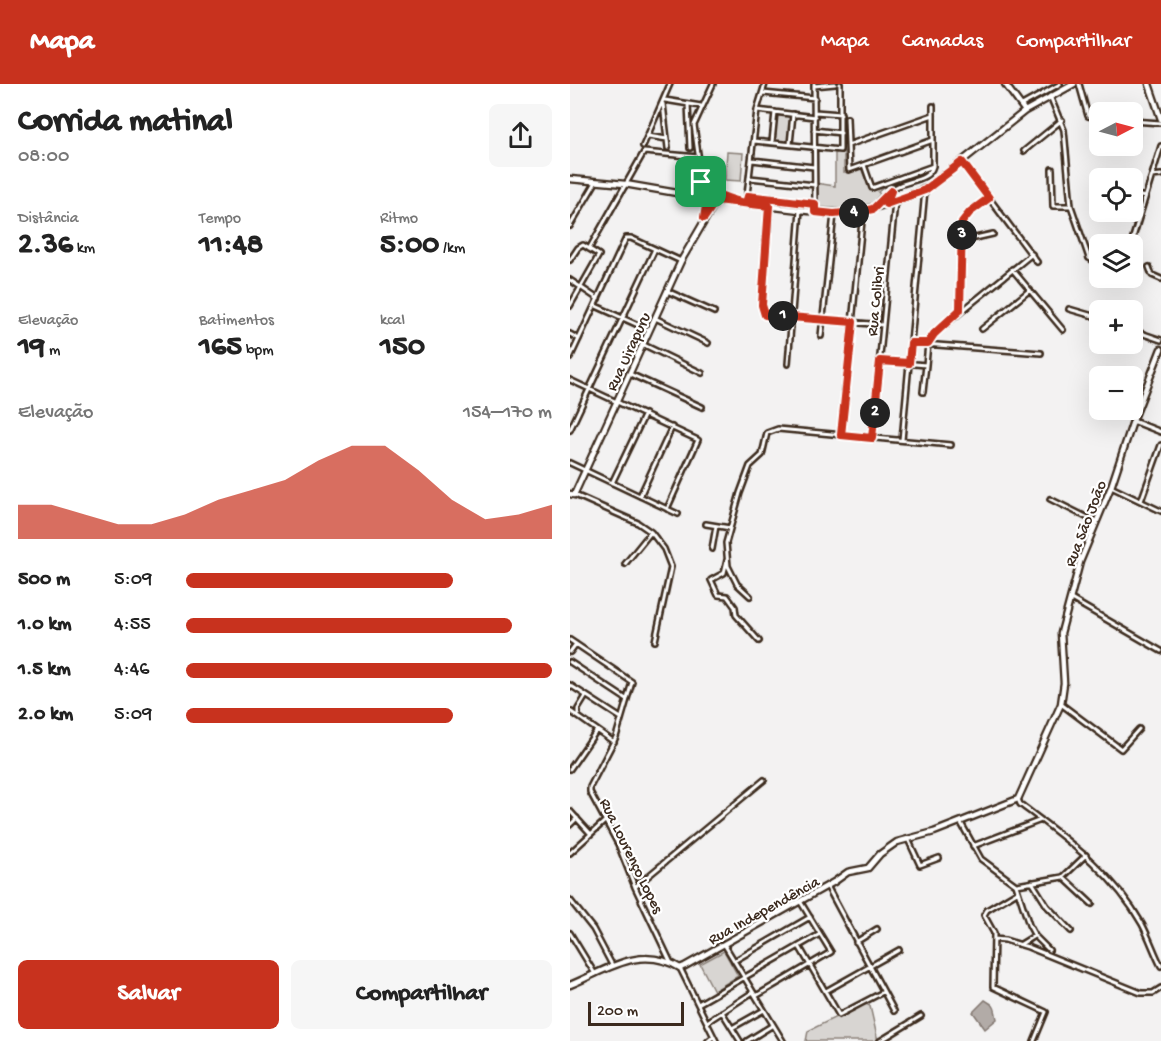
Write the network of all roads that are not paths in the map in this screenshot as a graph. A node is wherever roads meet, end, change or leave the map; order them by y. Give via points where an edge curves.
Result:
1 (670, 84) edge
2 (713, 84) edge
3 (765, 84) edge
4 (835, 84) edge
5 (840, 84) edge
6 (1005, 84) edge
7 (1047, 84) edge
8 (1060, 84) edge
9 (1077, 84) edge
10 (1149, 84) edge
11 (814, 85) edge
12 (1051, 89) junction
13 (762, 93) junction
14 (1050, 96) junction
15 (815, 98) junction
16 (664, 101) junction
17 (688, 104) junction
18 (1022, 105) junction
19 (701, 106) junction
20 (933, 106) dead end
21 (758, 111) junction
22 (1025, 111) junction
23 (775, 112) junction
24 (815, 112) junction
25 (793, 114) junction
26 (841, 114) junction
27 (933, 115) junction
28 (1089, 116) edge
29 (814, 117) junction
30 (847, 118) dead end
31 (1062, 120) junction
32 (1143, 121) edge
33 (1161, 121) edge
34 (814, 130) junction
35 (841, 132) junction
36 (648, 136) junction
37 (667, 139) junction
38 (933, 140) junction
39 (754, 141) junction
40 (772, 142) junction
41 (790, 144) junction
42 (848, 145) junction
43 (643, 146) dead end
44 (1161, 146) edge
45 (668, 147) dead end
46 (690, 148) dead end
47 (814, 148) junction
48 (1024, 151) dead end
49 (698, 157) junction
50 (752, 160) junction
51 (962, 162) junction
52 (864, 165) junction
53 (933, 166) junction
54 (814, 167) junction
55 (1052, 169) dead end
56 (1152, 176) junction
57 (1161, 176) edge
58 (750, 178) junction
59 (570, 179) edge
60 (596, 182) junction
61 (701, 182) junction
62 (625, 184) junction
63 (815, 185) junction
64 (925, 190) junction
65 (891, 191) junction
66 (691, 193) junction
67 (706, 195) junction
68 (748, 196) junction
69 (1145, 197) joint
70 (989, 198) junction
71 (716, 199) junction
72 (895, 201) junction
73 (746, 203) junction
74 (1143, 203) edge
75 (815, 204) junction
76 (886, 204) junction
77 (769, 206) junction
78 (1071, 206) junction
79 (873, 209) junction
80 (800, 210) junction
81 (863, 211) junction
82 (815, 212) junction
83 (834, 214) junction
84 (704, 218) junction
85 (1137, 222) edge
86 (570, 226) edge
87 (993, 234) dead end
88 (1134, 234) edge
89 (962, 241) junction
90 (589, 249) junction
91 (655, 249) junction
92 (1032, 254) junction
93 (1089, 258) edge
94 (570, 260) edge
95 (681, 261) junction
96 (1038, 262) dead end
97 (1149, 267) dead end
98 (1012, 269) junction
99 (1161, 279) edge
100 (570, 280) edge
101 (582, 287) junction
102 (667, 291) junction
103 (1030, 291) junction
104 (598, 299) junction
105 (570, 306) edge
106 (596, 306) junction
107 (1069, 309) dead end
108 (960, 310) junction
109 (714, 312) dead end
110 (1089, 315) edge
111 (792, 317) junction
112 (623, 318) junction
113 (655, 318) junction
114 (823, 319) junction
115 (853, 322) junction
116 (884, 325) junction
117 (982, 329) dead end
118 (649, 330) junction
119 (1063, 330) dead end
120 (570, 334) edge
121 (1143, 334) edge
122 (821, 336) dead end
123 (579, 339) junction
124 (1161, 340) edge
125 (708, 343) dead end
126 (911, 343) junction
127 (928, 343) junction
128 (642, 344) junction
129 (1161, 350) edge
130 (1041, 353) dead end
131 (570, 358) edge
132 (880, 361) junction
133 (909, 363) junction
134 (788, 364) dead end
135 (926, 365) junction
136 (629, 373) junction
137 (702, 373) dead end
138 (570, 380) edge
139 (590, 388) junction
140 (923, 392) dead end
141 (617, 401) junction
142 (702, 407) dead end
143 (645, 414) junction
144 (1133, 421) junction
145 (672, 427) junction
146 (570, 430) edge
147 (1161, 432) edge
148 (841, 435) junction
149 (872, 438) junction
150 (902, 440) junction
151 (951, 445) dead end
152 (1161, 445) edge
153 (570, 463) edge
154 (584, 472) junction
155 (612, 484) junction
156 (1111, 487) junction
157 (572, 494) edge
158 (640, 496) junction
159 (1050, 499) dead end
160 (1141, 501) junction
161 (667, 509) junction
162 (1161, 511) edge
163 (678, 514) dead end
164 (1096, 522) junction
165 (706, 524) dead end
166 (716, 526) junction
167 (730, 528) junction
168 (651, 532) junction
169 (712, 549) dead end
170 (727, 560) junction
171 (625, 564) dead end
172 (750, 596) dead end
173 (1070, 598) junction
174 (570, 641) edge
175 (655, 641) dead end
176 (759, 641) dead end
177 (576, 644) junction
178 (1161, 651) edge
179 (570, 652) edge
180 (570, 662) edge
181 (570, 685) edge
182 (586, 696) junction
183 (627, 700) junction
184 (1061, 704) junction
185 (570, 711) edge
186 (578, 716) junction
187 (621, 718) junction
188 (1139, 729) dead end
189 (597, 730) junction
190 (614, 742) junction
191 (570, 769) edge
192 (764, 780) dead end
193 (1018, 799) junction
194 (570, 811) edge
195 (577, 818) junction
196 (1041, 820) junction
197 (605, 821) junction
198 (960, 822) junction
199 (570, 825) edge
200 (590, 833) junction
201 (908, 838) junction
202 (973, 846) junction
203 (570, 853) edge
204 (1086, 855) junction
205 (939, 858) dead end
206 (1063, 877) junction
207 (1032, 882) junction
208 (1016, 885) junction
209 (827, 886) junction
210 (635, 887) junction
211 (1017, 892) junction
212 (570, 900) edge
213 (800, 901) junction
214 (1092, 904) dead end
215 (810, 917) junction
216 (877, 929) dead end
217 (1071, 932) dead end
218 (570, 933) edge
219 (820, 934) junction
220 (1035, 936) junction
221 (994, 939) junction
222 (856, 942) junction
223 (724, 944) junction
224 (1021, 944) junction
225 (799, 946) junction
226 (899, 950) dead end
227 (1049, 950) dead end
228 (734, 961) junction
229 (670, 963) junction
230 (810, 964) junction
231 (612, 965) junction
232 (869, 966) junction
233 (1161, 966) edge
234 (680, 968) junction
235 (595, 974) junction
236 (744, 977) junction
237 (570, 985) edge
238 (1161, 988) edge
239 (825, 991) junction
240 (883, 992) junction
241 (755, 994) junction
242 (698, 1004) junction
243 (764, 1010) junction
244 (894, 1011) dead end
245 (722, 1012) junction
246 (921, 1016) dead end
247 (706, 1022) junction
248 (773, 1025) junction
249 (732, 1028) junction
250 (713, 1036) junction
251 (708, 1041) edge
252 (716, 1041) edge
253 (740, 1041) edge
254 (747, 1041) edge
255 (783, 1041) edge
256 (880, 1041) edge
257 (1034, 1041) edge

1 - 16 street
2 - 19 street
3 - 13 street
4 - 11 street
5 - 26 street
6 - 18 street
7 - 12 street
8 - 12 street
9 - 14 street
9 - 28 street
10 - 33 street
11 - 15 street
12 - 18 street
13 - 15 street
13 - 21 street
14 - 22 street
14 - 31 street
15 - 24 street
16 - 17 street
16 - 36 street
16 - 37 street
17 - 19 street
17 - 46 street
18 - 22 street
19 - 49 street via 694,125
20 - 27 street
21 - 23 street
21 - 39 street
22 - 51 street
23 - 25 street
23 - 40 street
24 - 26 street
24 - 29 street
25 - 29 street
25 - 41 street
26 - 35 street
27 - 38 street
27 - 42 street
29 - 34 street
30 - 42 street
31 - 48 street
31 - 78 street
32 - 33 street
34 - 35 street
34 - 47 street
35 - 47 street via 840,150
36 - 37 street
36 - 43 street
37 - 45 street
38 - 52 street
38 - 53 street
39 - 40 street
39 - 50 street
40 - 41 street
41 - 47 street
42 - 52 street via 849,170
44 - 56 street
47 - 54 street
49 - 61 street
49 - 62 street via 644,152
50 - 54 street
50 - 58 street
51 - 64 street
51 - 70 street
52 - 53 street via 872,188
53 - 65 street via 928,174
54 - 63 street
55 - 78 street via 1053,206
56 - 57 street
56 - 69 street
58 - 63 street
58 - 68 street
59 - 60 street
60 - 62 street
60 - 86 street
61 - 66 street
61 - 67 street
61 - 67 street
62 - 66 street
62 - 90 street
63 - 75 street
64 - 72 street
64 - 126 street
65 - 76 street
65 - 79 street
66 - 67 street
67 - 71 street
67 - 71 street via 710,202
67 - 84 street, Rua Uirapuru
68 - 73 street
68 - 75 street
69 - 74 street
70 - 89 street via 963,218
70 - 92 street
71 - 73 street
71 - 84 street, Rua Uirapuru
72 - 76 street
72 - 116 street, Rua Colibri
73 - 77 street
75 - 82 street
76 - 79 street
77 - 80 street
77 - 111 street via 763,313
78 - 93 street
79 - 81 street
80 - 82 street
80 - 111 street
81 - 83 street
81 - 115 street
82 - 83 street
83 - 114 street
84 - 95 street, Rua Uirapuru
85 - 88 street
87 - 89 street
89 - 108 street
90 - 94 street via 580,245
90 - 101 street via 599,255
91 - 95 street
91 - 104 street via 626,238
91 - 112 street
92 - 96 street
92 - 98 street
95 - 102 street, Rua Uirapuru
97 - 99 street via 1152,275
98 - 103 street
98 - 108 street
100 - 101 street
101 - 104 street
101 - 105 street
102 - 109 street
102 - 113 street, Rua Uirapuru
103 - 117 street
103 - 119 street
104 - 106 street
106 - 112 street
106 - 123 street
107 - 110 street
108 - 127 street
111 - 114 street
111 - 134 street
112 - 118 street
112 - 139 street
113 - 118 street, Rua Uirapuru
113 - 125 street
114 - 115 street
114 - 122 street
115 - 116 street
115 - 148 street
116 - 132 street, Rua Colibri
118 - 128 street, Rua Uirapuru
120 - 123 street
121 - 124 street
123 - 131 street
126 - 127 street
126 - 133 street
127 - 130 street
127 - 135 street
128 - 136 street, Rua Uirapuru
128 - 137 street
129 - 144 street, Rua São João
132 - 133 street
132 - 149 street, Rua Colibri
133 - 135 street
133 - 150 street
135 - 140 street
136 - 141 street, Rua Uirapuru
136 - 142 street
138 - 139 street
139 - 141 street
139 - 146 street
141 - 143 street
141 - 154 street, Rua Uirapuru
143 - 145 street
143 - 155 street
144 - 147 street
144 - 156 street, Rua São João
145 - 158 street
145 - 161 street via 698,440
148 - 149 street
148 - 167 street via 778,429 767,433 762,455 751,464 744,481
149 - 150 street
150 - 151 street
152 - 160 street
153 - 154 street
154 - 155 street
154 - 157 street, Rua Uirapuru
155 - 158 street
156 - 160 street
156 - 164 street, Rua São João
157 - 168 street via 629,518
158 - 161 street
159 - 164 street
160 - 162 street
161 - 163 street
164 - 173 street, Rua São João
165 - 166 street
166 - 167 street
166 - 169 street
167 - 170 street
168 - 171 street
168 - 175 street via 671,567
170 - 172 street via 738,584
170 - 176 street via 725,572 711,580 718,595 727,596 736,615
173 - 178 street
173 - 184 street, Rua São João via 1061,633
174 - 177 street
177 - 179 street
177 - 183 street via 630,679
180 - 183 street
181 - 182 street
182 - 186 street
182 - 187 street
183 - 187 street
184 - 188 street via 1122,749
184 - 193 street, Rua São João
185 - 186 street
186 - 189 street
187 - 190 street
189 - 190 street
189 - 191 street
190 - 197 street, Rua Lourenço Lopes via 590,787
192 - 210 street
193 - 196 street
193 - 198 street
194 - 195 street
195 - 199 street
195 - 200 street
196 - 202 street
196 - 204 street
197 - 200 street
197 - 210 street, Rua Lourenço Lopes
198 - 201 street
198 - 202 street
200 - 203 street
201 - 205 street via 920,865
201 - 209 street, Rua Independência via 894,844 868,868 848,872
202 - 208 street via 981,859
204 - 206 street
204 - 233 street via 1132,909
206 - 207 street
206 - 214 street
207 - 208 street
207 - 217 street
208 - 211 street
209 - 213 street, Rua Independência
209 - 222 street
210 - 229 street, Rua Lourenço Lopes
211 - 220 street
211 - 221 street via 984,913
212 - 231 street via 593,929
213 - 215 street
213 - 223 street, Rua Independência
215 - 219 street
215 - 228 street
216 - 222 street
218 - 235 street
219 - 225 street
219 - 230 street via 831,952
220 - 224 street
220 - 227 street
221 - 224 street
221 - 257 street via 993,987 1046,1012
222 - 232 street
223 - 228 street
223 - 234 street, Rua Independência
224 - 238 street via 1141,993
225 - 230 street
225 - 236 street
226 - 232 street
228 - 236 street
229 - 231 street via 642,957
229 - 234 street
230 - 239 street
230 - 241 street
231 - 235 street
232 - 239 street
232 - 240 street
234 - 242 street
235 - 237 street
236 - 241 street
236 - 242 street
239 - 240 street via 839,1015
240 - 244 street
241 - 243 street
241 - 245 street
242 - 247 street
243 - 248 street
243 - 249 street
245 - 247 street
245 - 249 street
246 - 256 street
247 - 250 street
248 - 254 street
248 - 255 street
249 - 253 street
250 - 251 street
250 - 252 street

